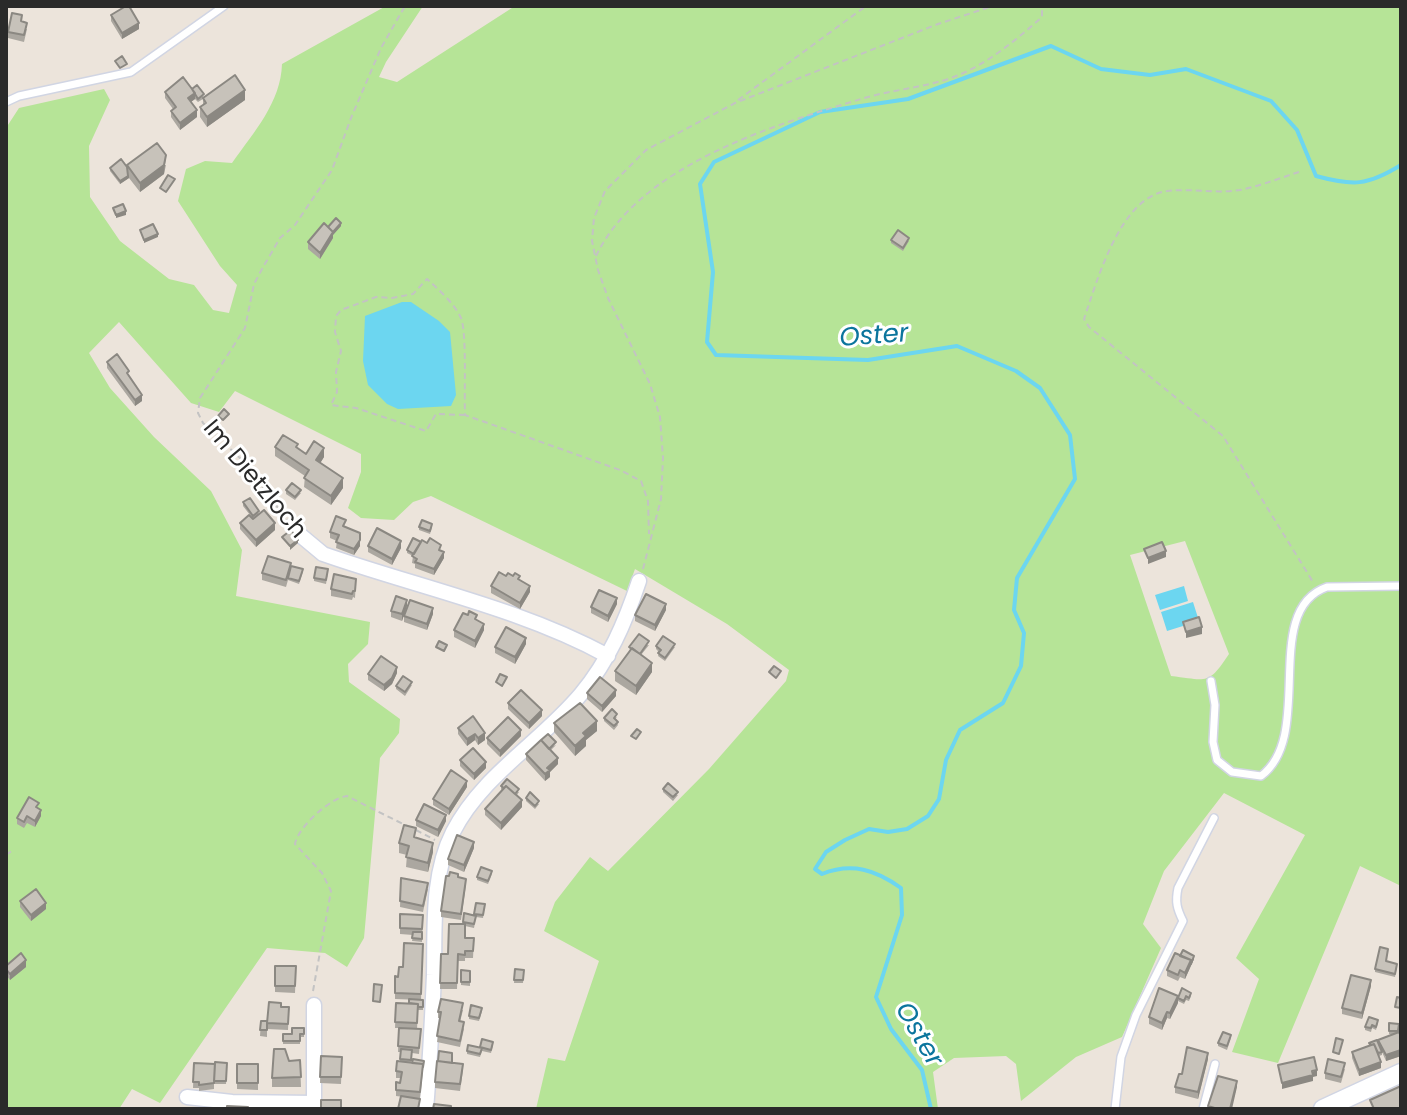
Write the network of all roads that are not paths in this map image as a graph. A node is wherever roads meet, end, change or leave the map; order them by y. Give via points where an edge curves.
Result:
1 (224, 6) edge
2 (6, 102) edge
3 (299, 534) road end
4 (639, 581) road end
5 (1401, 586) edge
6 (608, 656) junction
7 (1211, 681) dead end
8 (1214, 818) dead end
9 (314, 1005) road end
10 (1215, 1064) dead end
11 (1401, 1073) edge
12 (187, 1097) dead end
13 (314, 1106) edge
14 (426, 1109) edge
15 (1115, 1109) edge
16 (1203, 1109) edge
17 (1323, 1109) edge

1 - 2 lane via 131,72
3 - 6 street, Im Dietzloch via 323,554 532,621
4 - 6 street
5 - 7 lane via 1327,587 1306,600 1296,619 1284,741 1272,768 1261,776 1232,772 1217,760
6 - 14 street via 580,695 488,783 447,846 435,909
8 - 15 lane via 1178,888 1181,930 1136,1015 1121,1057
9 - 13 street
10 - 16 lane
11 - 17 main road
12 - 13 street

